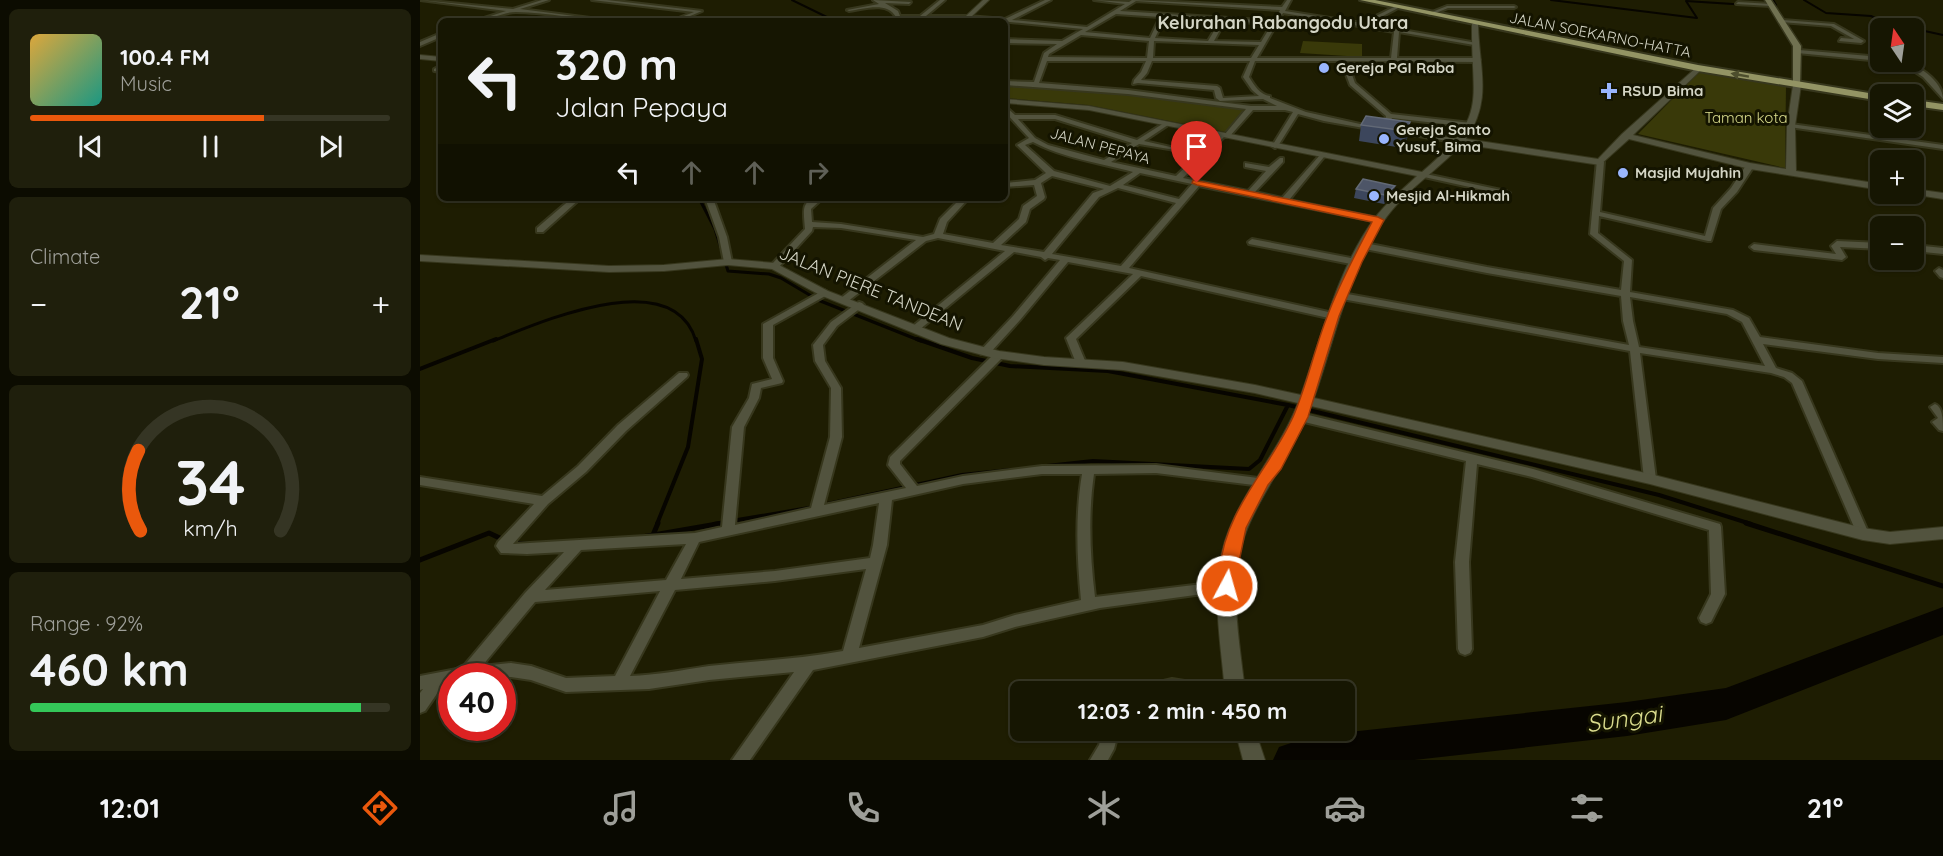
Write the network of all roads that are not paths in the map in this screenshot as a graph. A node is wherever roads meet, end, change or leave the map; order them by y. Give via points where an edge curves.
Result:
1 (421, 0) edge
2 (547, 0) edge
3 (594, 0) edge
4 (676, 0) edge
5 (943, 0) edge
6 (986, 0) edge
7 (1049, 0) edge
8 (1096, 0) edge
9 (1289, 0) edge
10 (1364, 0) edge
11 (1389, 0) edge
12 (1133, 1) edge
13 (441, 2) junction
14 (1197, 2) edge
15 (1769, 2) edge
16 (879, 3) edge
17 (909, 3) dead end
18 (1738, 3) dead end
19 (1380, 4) junction
20 (657, 6) junction
21 (1396, 7) junction
22 (1514, 7) dead end
23 (420, 8) edge
24 (514, 10) junction
25 (849, 10) dead end
26 (1284, 10) junction
27 (1115, 12) junction
28 (1429, 14) junction
29 (922, 16) junction
30 (1163, 16) junction
31 (575, 17) junction
32 (1185, 17) junction
33 (487, 18) edge
34 (572, 18) edge
35 (584, 18) edge
36 (681, 18) edge
37 (896, 18) edge
38 (905, 18) edge
39 (953, 18) edge
40 (970, 18) edge
41 (1008, 20) edge
42 (1008, 20) edge
43 (1223, 20) junction
44 (1783, 21) junction
45 (1276, 23) junction
46 (1474, 24) junction
47 (1363, 25) junction
48 (1087, 28) junction
49 (1397, 31) junction
50 (1079, 33) junction
51 (438, 37) edge
52 (1152, 40) junction
53 (1841, 40) dead end
54 (1008, 41) edge
55 (1062, 43) junction
56 (1210, 43) junction
57 (1474, 43) junction
58 (420, 44) edge
59 (1263, 44) junction
60 (1867, 51) dead end
61 (1799, 52) junction
62 (1870, 53) edge
63 (420, 57) edge
64 (1150, 58) junction
65 (1254, 58) junction
66 (1870, 58) edge
67 (438, 59) edge
68 (1046, 59) junction
69 (1343, 59) junction
70 (1394, 59) junction
71 (1477, 60) junction
72 (1698, 68) junction
73 (1919, 72) edge
74 (1136, 81) junction
75 (1008, 83) edge
76 (1036, 84) junction
77 (1797, 85) junction
78 (1128, 92) junction
79 (1870, 96) edge
80 (1943, 97) edge
81 (1268, 98) junction
82 (1008, 101) edge
83 (1924, 104) edge
84 (1943, 107) edge
85 (1251, 108) junction
86 (1285, 108) junction
87 (1008, 112) edge
88 (1296, 112) junction
89 (1389, 116) junction
90 (1012, 117) junction
91 (1166, 124) junction
92 (1471, 125) junction
93 (1791, 126) junction
94 (1385, 129) junction
95 (1224, 135) junction
96 (1625, 136) junction
97 (1033, 139) junction
98 (1459, 141) junction
99 (1137, 142) junction
100 (1275, 146) junction
101 (1943, 147) edge
102 (1173, 149) dead end
103 (1322, 156) junction
104 (1280, 160) dead end
105 (1600, 162) junction
106 (1105, 163) junction
107 (1248, 165) dead end
108 (1750, 166) junction
109 (1272, 170) junction
110 (1139, 171) junction
111 (1051, 173) junction
112 (1791, 173) junction
113 (1424, 175) junction
114 (1177, 179) junction
115 (1037, 182) junction
116 (1197, 183) junction
117 (1008, 185) edge
118 (1870, 185) edge
119 (1113, 187) junction
120 (1250, 193) junction
121 (1506, 193) dead end
122 (1924, 193) edge
123 (1943, 196) edge
124 (1285, 200) junction
125 (574, 201) edge
126 (710, 201) edge
127 (815, 201) edge
128 (962, 201) edge
129 (1181, 202) junction
130 (1596, 213) junction
131 (1378, 220) junction
132 (809, 224) junction
133 (540, 230) dead end
134 (938, 236) junction
135 (923, 239) junction
136 (1252, 242) dead end
137 (995, 246) junction
138 (1365, 246) junction
139 (1870, 246) edge
140 (1754, 247) dead end
141 (1924, 249) edge
142 (1011, 250) junction
143 (1943, 251) edge
144 (1045, 257) junction
145 (420, 258) edge
146 (1066, 259) junction
147 (1356, 262) junction
148 (723, 263) junction
149 (775, 266) junction
150 (1123, 269) junction
151 (1139, 273) junction
152 (824, 293) junction
153 (1625, 294) junction
154 (1342, 296) junction
155 (853, 304) junction
156 (1333, 316) junction
157 (916, 328) junction
158 (1758, 340) junction
159 (1635, 349) junction
160 (992, 358) junction
161 (1943, 360) edge
162 (1081, 363) junction
163 (1772, 370) junction
164 (683, 375) dead end
165 (1935, 407) dead end
166 (1303, 408) junction
167 (1943, 417) edge
168 (1943, 422) edge
169 (1943, 427) edge
170 (1472, 458) junction
171 (1089, 470) junction
172 (1650, 479) junction
173 (420, 481) edge
174 (1262, 482) junction
175 (914, 490) junction
176 (886, 497) junction
177 (544, 501) junction
178 (816, 513) junction
179 (728, 532) junction
180 (1943, 533) edge
181 (1863, 534) junction
182 (695, 538) junction
183 (577, 546) junction
184 (875, 563) junction
185 (671, 585) junction
186 (1227, 586) junction
187 (530, 597) junction
188 (1089, 605) junction
189 (1706, 618) dead end
190 (1465, 649) dead end
191 (849, 656) junction
192 (466, 663) edge
193 (808, 664) junction
194 (516, 671) edge
195 (438, 680) edge
196 (1234, 681) edge
197 (420, 683) edge
198 (619, 683) junction
199 (438, 690) edge
200 (420, 706) edge
201 (1108, 741) edge
202 (1248, 741) edge
203 (740, 760) edge
204 (1098, 760) edge
205 (1254, 760) edge

1 - 13 street
2 - 24 street
3 - 20 street
4 - 20 street
5 - 29 street
6 - 40 street
7 - 41 street
8 - 12 street
9 - 26 street
10 - 19 highway, JALAN SOEKARNO-HATTA
11 - 19 street
12 - 14 street
12 - 27 street
13 - 23 street
13 - 24 street
14 - 26 street
14 - 32 street
15 - 18 street
15 - 44 main road
16 - 17 street
16 - 25 street
16 - 37 street via 896,12
19 - 21 highway, JALAN SOEKARNO-HATTA
20 - 36 street via 700,11
21 - 28 highway, JALAN SOEKARNO-HATTA
21 - 47 street
22 - 28 street via 1447,7
24 - 31 street
24 - 33 street
26 - 45 street
26 - 47 street
27 - 30 street
27 - 48 street
28 - 46 highway, JALAN SOEKARNO-HATTA
29 - 38 street
29 - 39 street
30 - 32 street
30 - 52 street
31 - 34 street
31 - 35 street
32 - 43 street
42 - 48 street
43 - 45 street
43 - 56 street
44 - 53 street via 1832,25 1861,41
44 - 61 main road
45 - 59 street
46 - 57 street
46 - 72 highway, JALAN SOEKARNO-HATTA
47 - 49 street
48 - 50 street
49 - 57 street
49 - 70 street
50 - 52 street
50 - 55 street
51 - 58 street
52 - 56 street
52 - 64 street
54 - 55 street
55 - 68 street via 1047,53
56 - 59 street
57 - 71 street
59 - 65 street
60 - 62 street
61 - 66 street
61 - 77 main road
63 - 67 street
64 - 65 street
64 - 68 street
64 - 74 street
65 - 69 street
65 - 81 street via 1246,77 1253,88
68 - 76 street
69 - 70 street
69 - 89 street via 1352,84
70 - 71 street
71 - 92 street via 1477,111
77 -> 72 highway, JALAN SOEKARNO-HATTA
72 - 96 street
73 - 80 street
74 - 78 street
74 - 81 street via 1217,88 1222,100
75 - 76 street
76 - 78 street
77 - 79 highway, JALAN SOEKARNO-HATTA
77 - 93 street
78 - 85 street
81 - 86 street
82 - 91 street via 1076,106
83 - 84 highway
85 - 86 street
85 - 95 street
86 - 88 street
87 - 90 street, JALAN PEPAYA
88 - 94 street
88 - 100 street
89 - 92 street
89 - 94 street
90 - 97 street, JALAN PEPAYA
90 - 99 street via 1055,117
91 - 95 street
91 - 99 street
92 - 98 street
93 - 101 street
93 - 112 street
94 - 98 street
95 - 100 street
95 - 114 street
96 - 105 street
96 - 108 street
97 - 106 street, JALAN PEPAYA
97 - 111 street via 1020,145
98 - 105 street
98 - 113 street
99 - 102 street
99 - 106 street
100 - 103 street
103 - 113 street
103 - 124 street
104 - 109 street
105 - 130 street
106 - 110 street, JALAN PEPAYA
107 - 109 street
108 - 112 street
108 - 130 street via 1717,208 1708,239
109 - 120 street
110 - 114 street, JALAN PEPAYA
110 - 119 street
111 - 115 street
111 - 119 street
112 - 118 street
113 - 121 street
113 - 131 street
114 - 116 street, JALAN PEPAYA
115 - 117 street
115 - 137 street via 1041,197 1026,208 1023,220
116 - 120 street, JALAN PEPAYA
116 - 129 street
119 - 129 street
119 - 144 street via 1096,195
120 - 124 street, JALAN PEPAYA
122 - 123 street
124 - 131 street, JALAN PEPAYA
125 - 133 street
126 - 148 street via 723,237
127 - 132 street via 807,208
128 - 134 street via 943,221
129 - 150 street
130 - 153 street via 1594,234 1628,260
131 - 138 street
132 - 135 street
132 - 149 street via 809,229
134 - 135 street
134 - 137 street
135 - 155 street
136 - 147 street
137 - 142 street
138 - 147 street
138 - 153 street
139 - 140 street via 1837,244 1842,257
141 - 143 street
142 - 144 street
142 - 157 street
144 - 146 street
145 - 148 street, JALAN PIERE TANDEAN via 609,269
146 - 150 street
146 - 160 street via 1020,313
147 - 154 street
148 - 149 street, JALAN PIERE TANDEAN
149 - 152 street, JALAN PIERE TANDEAN
150 - 151 street
151 - 156 street
151 - 162 street via 1071,338
152 - 155 street, JALAN PIERE TANDEAN
152 - 179 street via 768,324 768,358 778,381 756,386 738,427
153 - 158 street via 1742,316
153 - 159 street
154 - 156 street
154 - 159 street
155 - 157 street, JALAN PIERE TANDEAN
155 - 178 street via 818,345 820,362 836,388 836,437
156 - 166 street
157 - 160 street, JALAN PIERE TANDEAN
158 - 161 street via 1878,356
158 - 163 street
159 - 163 street
159 - 172 street
160 - 162 street, JALAN PIERE TANDEAN
160 - 175 street via 894,460
162 - 166 street, JALAN PIERE TANDEAN via 1123,366
163 - 181 street via 1797,381
164 - 177 street
165 - 167 street
166 - 170 street
166 - 172 street, JALAN PIERE TANDEAN
166 - 174 street via 1273,469
168 - 169 street via 1938,422
170 - 189 street via 1715,527 1718,594
170 - 190 street via 1462,562
171 - 174 street via 1156,469
171 - 175 street via 1042,470
171 - 188 street via 1082,525
172 - 181 street, JALAN PIERE TANDEAN
173 - 177 street
174 - 186 street via 1238,528
175 - 176 street
176 - 178 street
176 - 184 street
177 - 183 street via 503,546
178 - 179 street
179 - 182 street
180 - 181 street, JALAN PIERE TANDEAN via 1890,538
182 - 183 street
182 - 185 street
183 - 187 street
184 - 185 street
184 - 191 street
185 - 187 street
185 - 198 street
186 - 188 street
186 - 196 street
187 - 192 street
188 - 191 street via 983,632
191 - 193 street
193 - 198 street
193 - 203 street
194 - 198 street via 566,685
195 - 197 street
199 - 200 street
201 - 204 street
202 - 205 street

